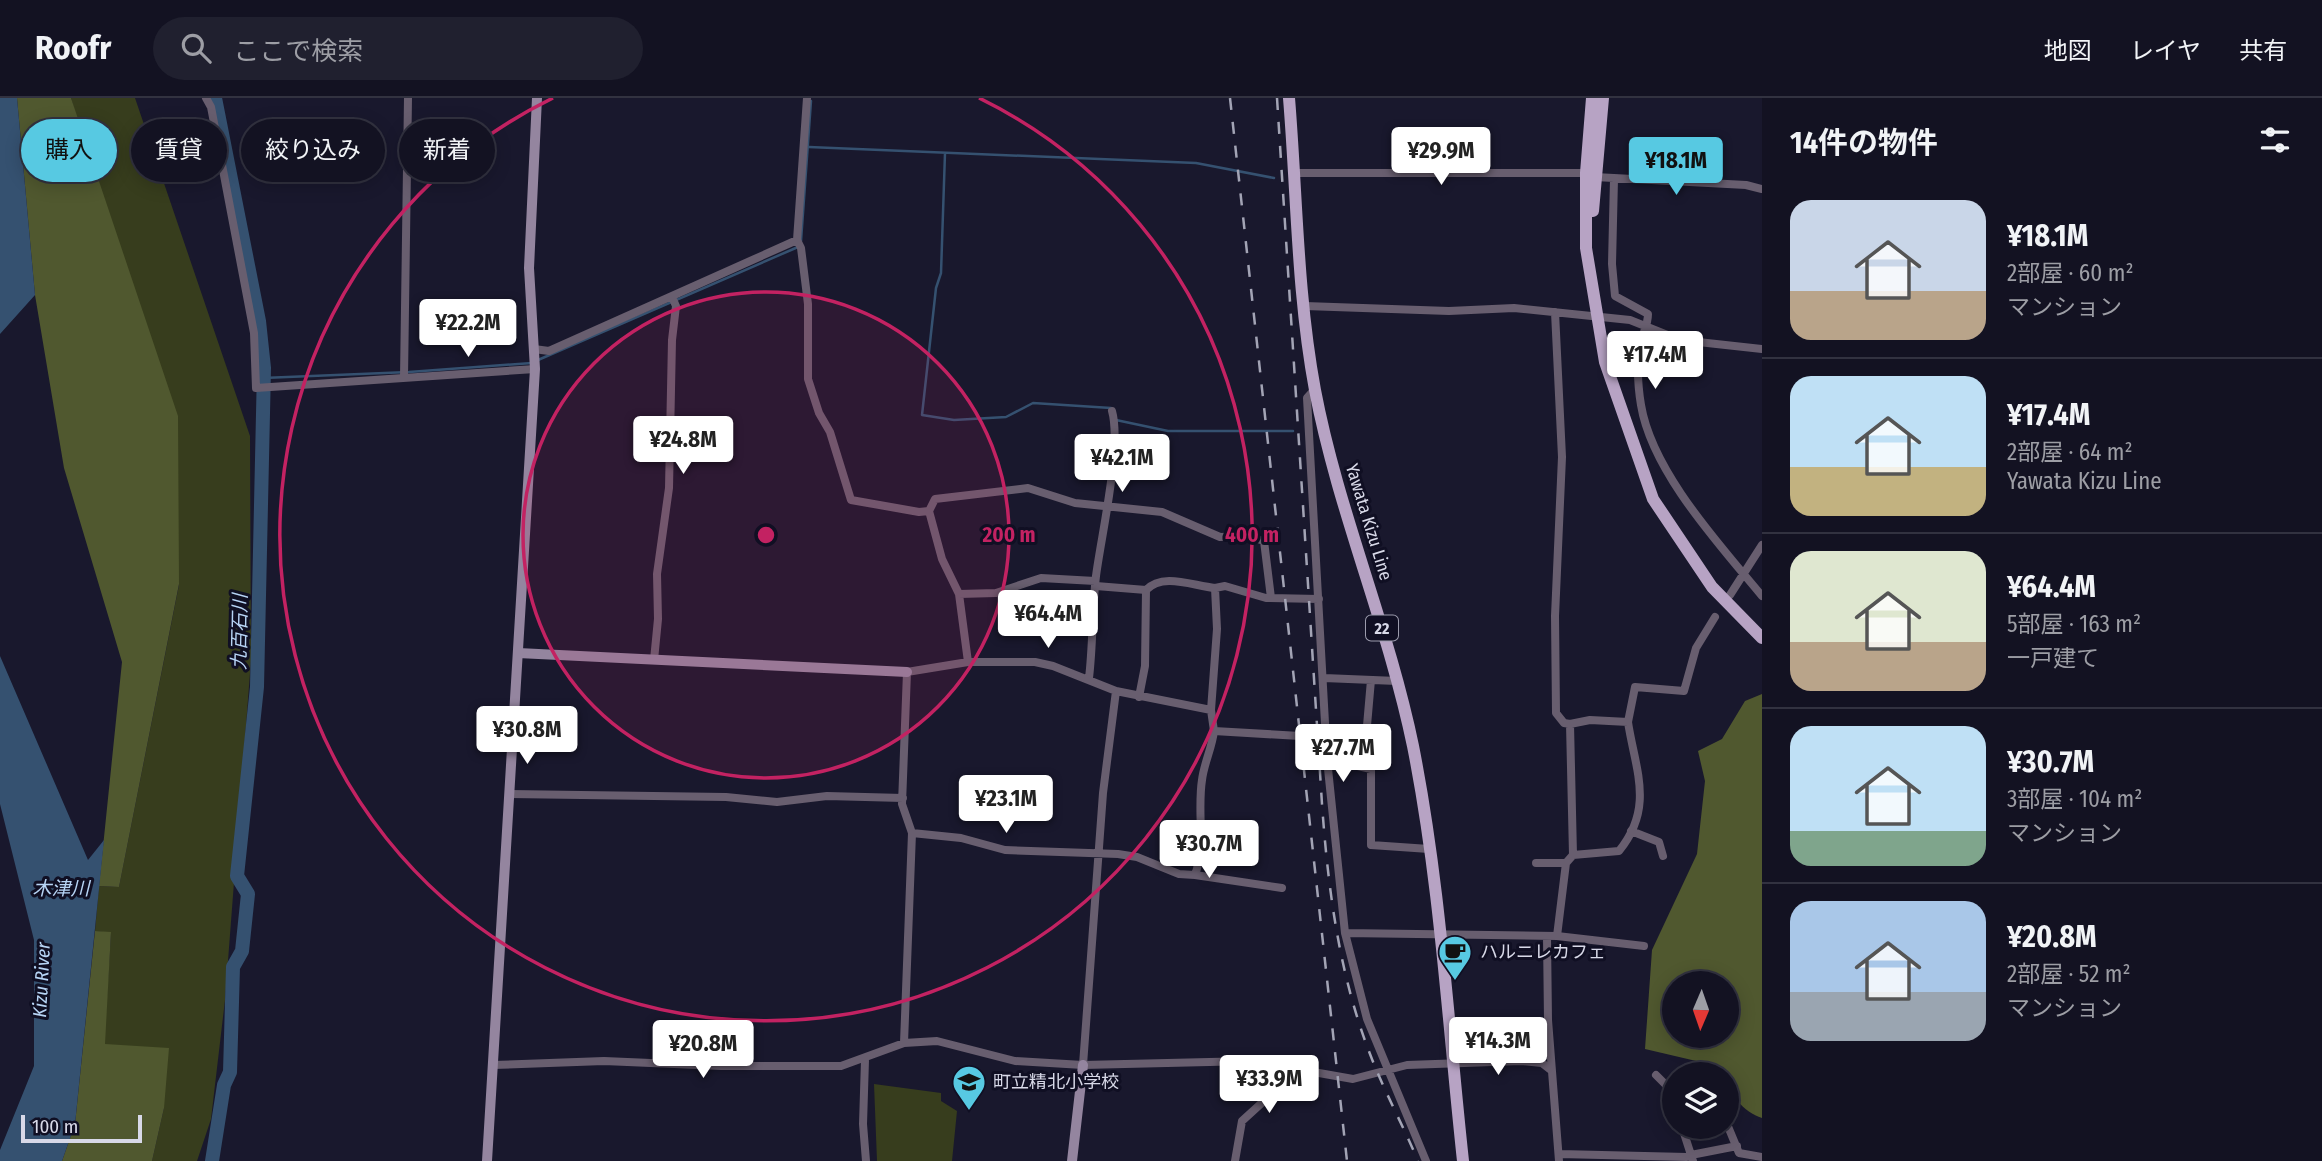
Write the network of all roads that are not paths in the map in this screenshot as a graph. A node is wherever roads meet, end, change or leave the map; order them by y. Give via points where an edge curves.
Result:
1 (206, 98) edge
2 (408, 98) edge
3 (537, 98) edge
4 (807, 98) edge
5 (1289, 98) edge
6 (1592, 98) edge
7 (1603, 98) edge
8 (1295, 173) junction
9 (1591, 175) junction
10 (1614, 178) junction
11 (1762, 189) edge
12 (797, 240) junction
13 (672, 297) junction
14 (1305, 306) junction
15 (1555, 312) junction
16 (1599, 316) junction
17 (1648, 326) junction
18 (534, 349) junction
19 (1762, 349) edge
20 (535, 369) junction
21 (404, 378) junction
22 (1315, 389) junction
23 (1112, 411) dead end
24 (1107, 507) junction
25 (929, 511) junction
26 (1762, 545) edge
27 (1745, 575) junction
28 (1096, 584) junction
29 (1214, 588) junction
30 (1146, 590) junction
31 (959, 594) junction
32 (1730, 595) dead end
33 (1762, 596) edge
34 (1271, 598) junction
35 (1319, 599) junction
36 (1715, 617) dead end
37 (1762, 638) edge
38 (518, 653) junction
39 (654, 660) junction
40 (968, 662) junction
41 (907, 671) junction
42 (1089, 678) junction
43 (1324, 678) junction
44 (1371, 680) junction
45 (1397, 681) junction
46 (1116, 691) junction
47 (1139, 697) junction
48 (1211, 710) junction
49 (1628, 722) junction
50 (1570, 724) junction
51 (1214, 731) junction
52 (1326, 757) junction
53 (1368, 767) junction
54 (509, 794) junction
55 (903, 798) junction
56 (1631, 831) junction
57 (912, 832) junction
58 (1429, 849) junction
59 (1100, 855) junction
60 (1573, 855) junction
61 (1663, 856) dead end
62 (1536, 863) dead end
63 (1566, 863) junction
64 (1195, 875) junction
65 (1283, 888) dead end
66 (1345, 933) junction
67 (1439, 934) junction
68 (1557, 936) junction
69 (1547, 937) junction
70 (1644, 946) dead end
71 (904, 1043) junction
72 (865, 1060) junction
73 (1452, 1063) junction
74 (1272, 1064) junction
75 (493, 1065) junction
76 (1083, 1065) junction
77 (1385, 1069) junction
78 (1551, 1070) junction
79 (1656, 1075) dead end
80 (1662, 1081) edge
81 (1686, 1139) edge
82 (1734, 1139) edge
83 (1737, 1146) junction
84 (1762, 1157) edge
85 (1559, 1158) edge
86 (1693, 1158) edge
87 (487, 1161) edge
88 (866, 1161) edge
89 (1072, 1161) edge
90 (1235, 1161) edge
91 (1426, 1161) edge
92 (1463, 1161) edge

1 - 21 street via 254,332 256,388
2 - 21 street
3 - 18 street via 529,268
4 - 12 street
5 - 8 main road, Yawata Kizu Line / 22
6 - 9 main road
7 - 9 main road
8 - 9 street
8 - 14 main road, Yawata Kizu Line / 22
9 - 10 street
9 - 16 main road
10 - 11 street via 1745,184
10 - 17 street via 1615,296 1648,314
12 - 13 street
12 - 25 street via 808,304 808,379 850,500
13 - 18 street via 549,351
13 - 39 street via 676,306 669,488 657,574
14 - 15 street via 1449,311 1514,307
14 - 22 main road, Yawata Kizu Line / 22
15 - 16 street
15 - 50 street via 1562,457 1556,713
16 - 17 street
16 - 37 main road via 1614,391 1653,499 1712,587
17 - 19 street via 1680,340
17 - 27 street via 1639,357 1641,407 1656,446 1708,533
18 - 20 street
20 - 21 street
20 - 38 street
22 - 35 street via 1307,398
22 - 45 main road, Yawata Kizu Line / 22
23 - 24 street
24 - 25 street via 1018,487 935,499
24 - 28 street
24 - 34 street via 1162,512 1214,535 1264,541
25 - 31 street via 942,559
26 - 27 street
27 - 32 street
27 - 33 street
28 - 30 street
28 - 31 street via 1046,577 996,593
28 - 42 street
29 - 30 street via 1165,580
29 - 34 street via 1225,586
29 - 48 street via 1217,629
30 - 47 street
31 - 40 street
34 - 35 street
35 - 43 street
36 - 49 street via 1696,648 1684,691 1635,687
38 - 39 street
38 - 54 street
39 - 41 street
40 - 41 street
40 - 42 street via 1035,662
41 - 55 street
42 - 46 street
43 - 44 street
43 - 52 street
44 - 45 street
44 - 53 street
45 - 58 main road, Yawata Kizu Line / 22 via 1416,762
46 - 47 street
46 - 59 street
47 - 48 street
48 - 51 street
49 - 50 street
49 - 56 street via 1642,787
50 - 60 street
51 - 52 street via 1300,736
51 - 64 street via 1202,776 1200,856
52 - 53 street
52 - 66 street
53 - 58 street via 1371,845
54 - 55 street via 777,802 827,796
54 - 75 street
55 - 57 street
56 - 60 street via 1619,851
56 - 61 street via 1659,842
57 - 59 street via 1005,850
57 - 71 street
58 - 67 main road, Yawata Kizu Line / 22
59 - 64 street via 1137,857 1167,871
59 - 76 street
60 - 63 street
62 - 63 street
63 - 68 street
64 - 65 street
66 - 67 street
66 - 77 street via 1360,997
67 - 69 street
67 - 73 main road, Yawata Kizu Line / 22
68 - 69 street
68 - 70 street
69 - 78 street
71 - 72 street
71 - 76 street via 937,1041 1015,1061
72 - 75 street via 833,1066 604,1061
72 - 88 street
73 - 77 street
73 - 78 street via 1521,1061 1542,1063
73 - 92 main road, Yawata Kizu Line / 22
74 - 76 street
74 - 77 street via 1353,1079
74 - 90 street via 1265,1100 1242,1121
75 - 87 street
76 - 89 street
77 - 91 street
78 - 85 street
79 - 80 street
81 - 86 street
82 - 83 street
83 - 84 street via 1738,1153
83 - 86 street
85 - 86 street

